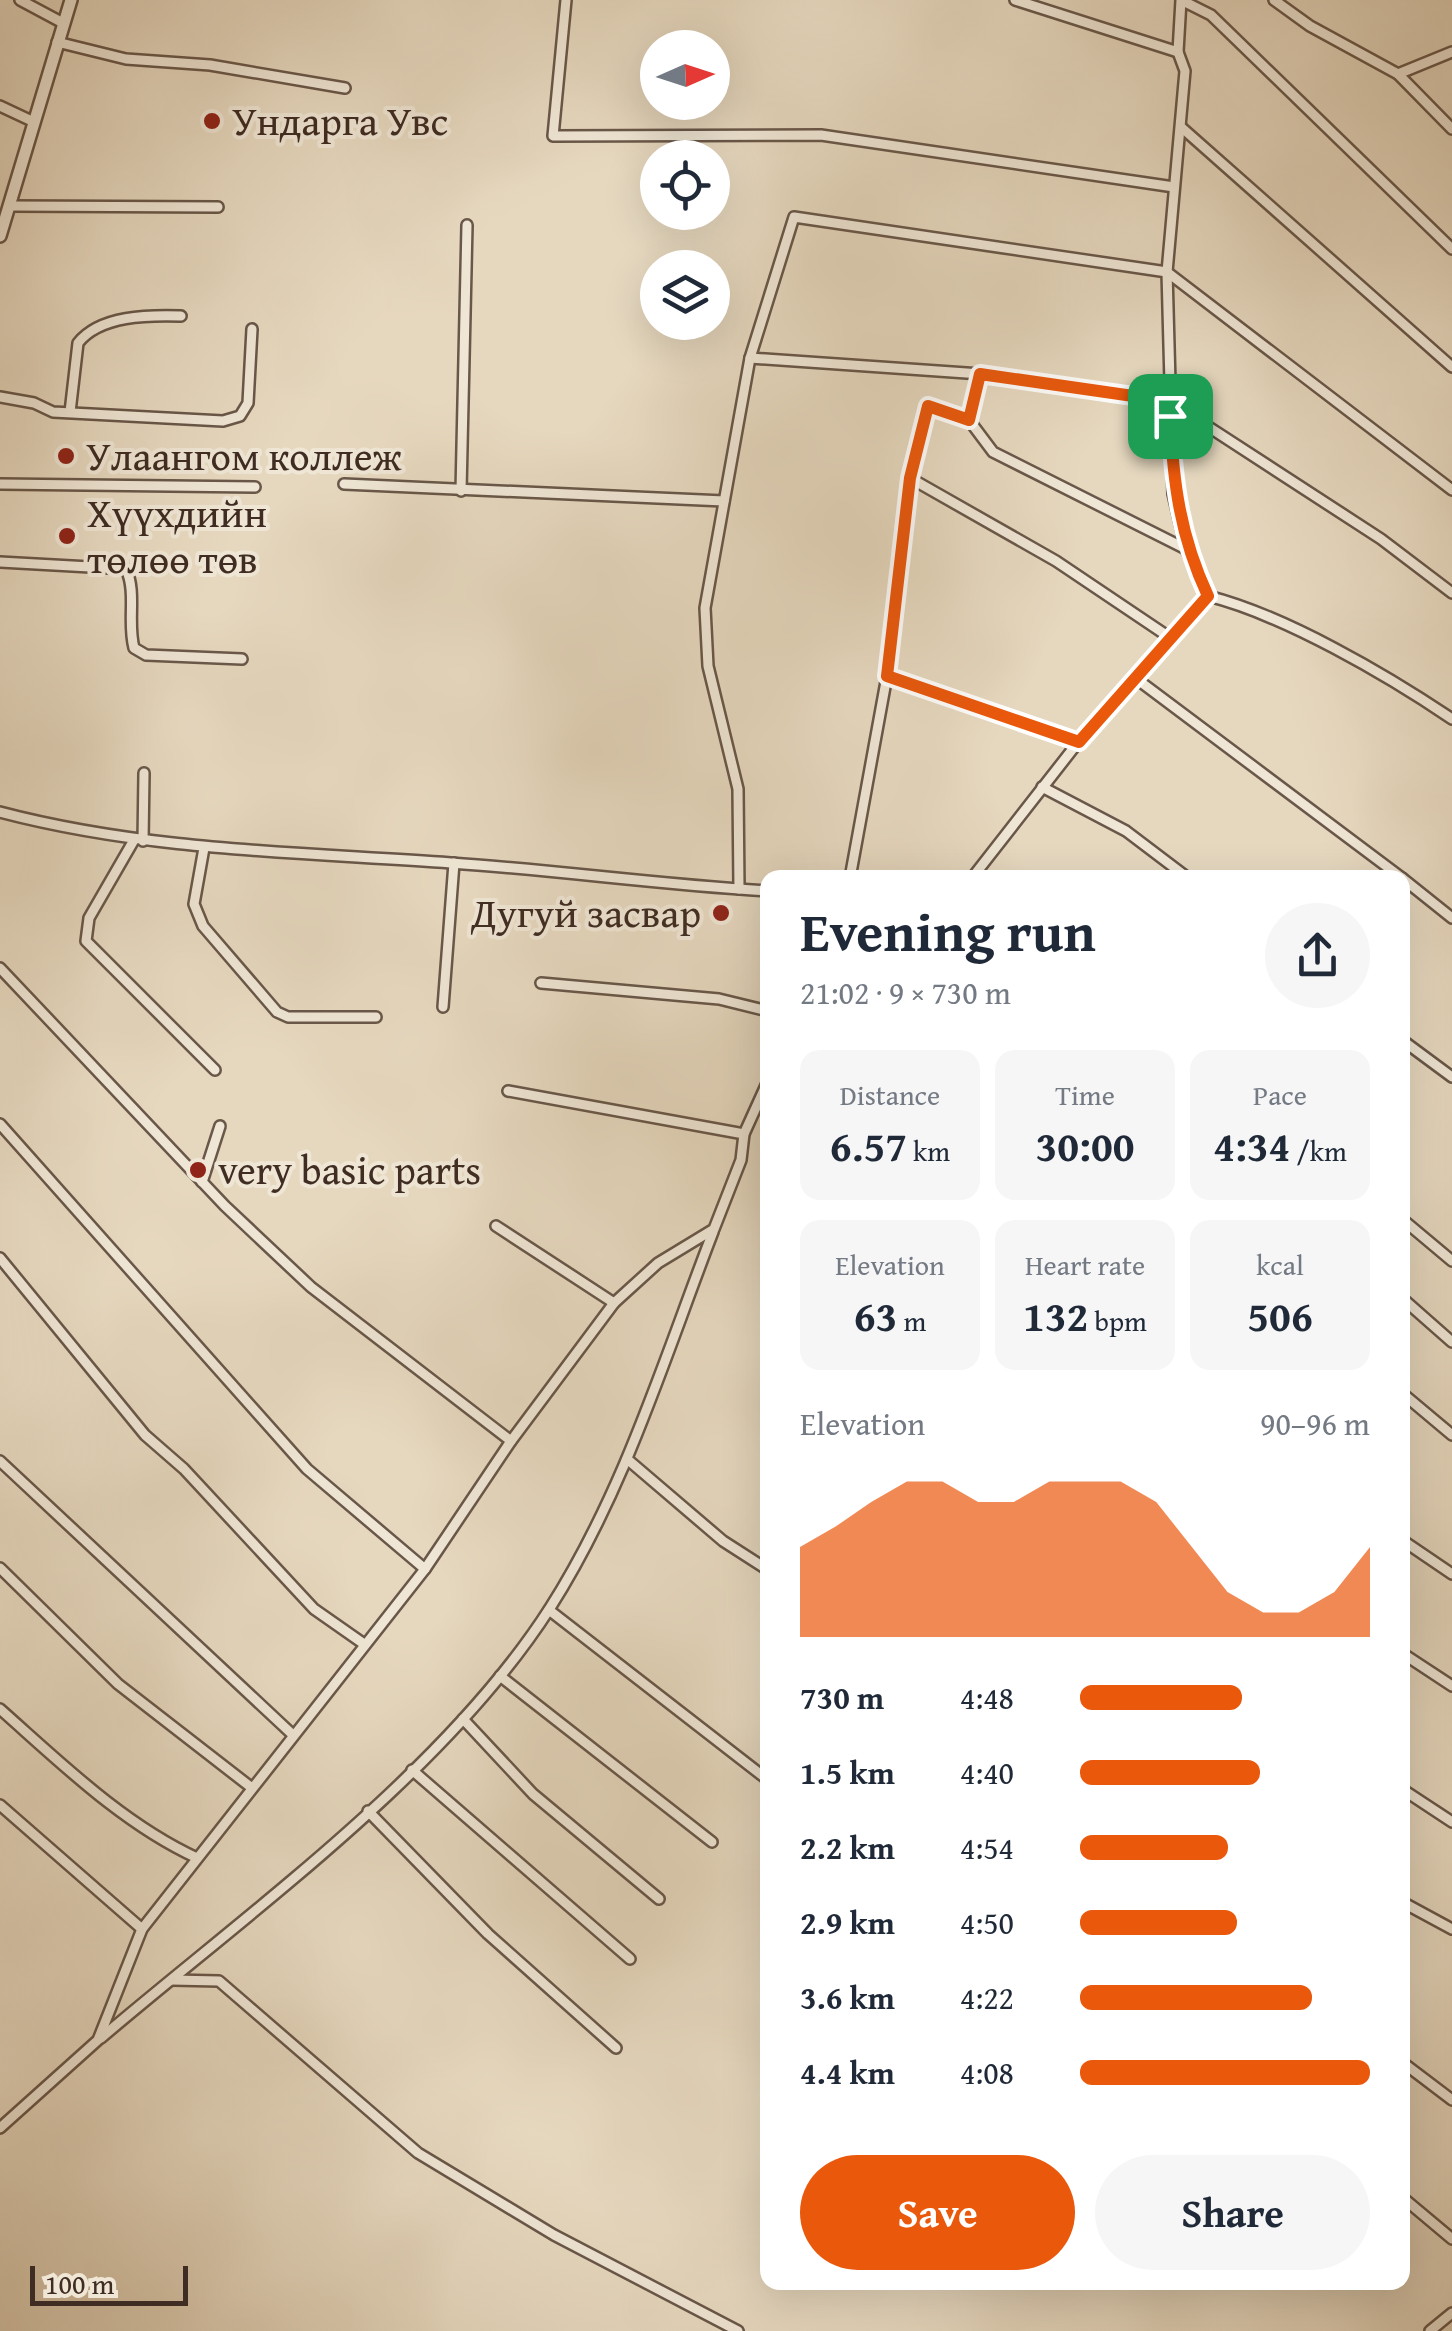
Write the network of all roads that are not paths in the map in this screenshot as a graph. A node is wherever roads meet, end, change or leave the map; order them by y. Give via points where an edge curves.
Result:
1 (20, 0) edge
2 (70, 0) edge
3 (566, 0) edge
4 (1015, 0) edge
5 (1274, 0) edge
6 (63, 23) junction
7 (57, 42) junction
8 (1178, 52) junction
9 (1452, 52) edge
10 (1398, 74) junction
11 (345, 88) dead end
12 (0, 106) edge
13 (34, 122) junction
14 (1181, 127) junction
15 (1452, 129) edge
16 (1174, 187) junction
17 (218, 207) dead end
18 (5, 212) edge
19 (467, 225) dead end
20 (0, 236) edge
21 (1452, 249) edge
22 (1167, 272) junction
23 (180, 316) dead end
24 (252, 329) dead end
25 (750, 358) junction
26 (1452, 367) edge
27 (980, 374) junction
28 (0, 397) edge
29 (70, 412) junction
30 (1170, 416) junction
31 (969, 420) junction
32 (910, 478) junction
33 (0, 484) edge
34 (344, 484) dead end
35 (255, 487) dead end
36 (1452, 490) edge
37 (461, 491) junction
38 (724, 502) junction
39 (1186, 549) junction
40 (0, 562) edge
41 (1452, 592) edge
42 (1208, 596) junction
43 (1172, 639) junction
44 (242, 659) dead end
45 (887, 676) junction
46 (1138, 680) junction
47 (1452, 719) edge
48 (1079, 742) junction
49 (144, 773) dead end
50 (1042, 787) junction
51 (0, 812) edge
52 (138, 840) junction
53 (204, 848) junction
54 (454, 863) junction
55 (851, 870) edge
56 (981, 870) edge
57 (1177, 870) edge
58 (1391, 870) edge
59 (1410, 884) edge
60 (739, 890) junction
61 (760, 891) edge
62 (1452, 918) edge
63 (0, 968) edge
64 (540, 983) dead end
65 (444, 1007) dead end
66 (760, 1010) edge
67 (376, 1017) dead end
68 (1410, 1046) edge
69 (215, 1070) dead end
70 (1452, 1077) edge
71 (508, 1091) dead end
72 (760, 1099) edge
73 (0, 1124) edge
74 (220, 1126) dead end
75 (744, 1134) junction
76 (202, 1182) junction
77 (496, 1226) dead end
78 (1410, 1227) edge
79 (714, 1229) junction
80 (0, 1258) edge
81 (1452, 1261) edge
82 (614, 1303) junction
83 (1410, 1305) edge
84 (1452, 1342) edge
85 (1410, 1401) edge
86 (1452, 1435) edge
87 (510, 1441) junction
88 (0, 1460) edge
89 (627, 1460) junction
90 (1410, 1545) edge
91 (760, 1565) edge
92 (0, 1568) edge
93 (426, 1568) junction
94 (1452, 1574) edge
95 (549, 1610) junction
96 (364, 1644) junction
97 (1410, 1658) edge
98 (500, 1676) junction
99 (1452, 1686) edge
100 (0, 1709) edge
101 (463, 1719) junction
102 (293, 1735) junction
103 (412, 1770) junction
104 (760, 1774) edge
105 (252, 1788) junction
106 (1410, 1794) edge
107 (0, 1804) edge
108 (368, 1811) junction
109 (1452, 1822) edge
110 (712, 1842) dead end
111 (197, 1858) junction
112 (658, 1899) dead end
113 (1410, 1906) edge
114 (142, 1929) junction
115 (1452, 1929) edge
116 (630, 1959) dead end
117 (169, 1980) junction
118 (98, 2040) junction
119 (616, 2048) dead end
120 (1410, 2068) edge
121 (1452, 2100) edge
122 (18, 2112) junction
123 (0, 2116) edge
124 (0, 2128) edge
125 (1410, 2205) edge
126 (1452, 2239) edge
127 (1452, 2312) edge
128 (738, 2331) edge
129 (1430, 2331) edge

1 - 6 street
2 - 6 street
3 - 16 street via 553,136 821,136
4 - 8 street
5 - 10 street
6 - 7 street
7 - 11 street via 126,59 210,64
7 - 13 street
8 - 14 street via 1185,71
8 - 21 street via 1181,0 1211,14
9 - 10 street
10 - 15 street
12 - 13 street
13 - 18 street
14 - 16 street
14 - 26 street
16 - 22 street
17 - 18 street
18 - 20 street
19 - 37 street
22 - 25 street via 794,216
22 - 30 street
22 - 36 street
23 - 29 street via 116,321 84,336
24 - 29 street via 248,403 240,416 223,421
25 - 27 street
25 - 38 street
27 - 30 street via 1147,398
27 - 31 street
28 - 29 street
30 - 39 street via 1174,494
30 - 41 street via 1201,422
31 - 32 street via 928,406
31 - 39 street via 993,452
32 - 43 street via 1043,553
32 - 45 street
33 - 35 street
34 - 37 street
37 - 38 street
38 - 60 street via 705,608 708,666 738,789
39 - 42 street
40 - 44 street via 126,568 134,648 146,655
42 - 43 street
42 - 47 street via 1246,606
43 - 46 street
45 - 48 street
45 - 55 street
46 - 48 street
46 - 58 street
48 - 50 street
49 - 52 street
50 - 56 street
50 - 57 street via 1126,831
51 - 52 street
52 - 53 street
52 - 69 street via 89,918 86,941
53 - 54 street
53 - 67 street via 194,904 203,926 276,1012
54 - 60 street
54 - 65 street
59 - 62 street
60 - 61 street
63 - 76 street
64 - 66 street via 719,999
68 - 70 street
71 - 75 street
72 - 75 street
73 - 93 street via 307,1468
74 - 76 street
75 - 79 street
76 - 87 street via 311,1287
77 - 82 street
78 - 81 street
79 - 82 street via 658,1263
79 - 89 street
80 - 96 street via 145,1435 314,1609
82 - 87 street
83 - 84 street
85 - 86 street
87 - 93 street
88 - 102 street
89 - 91 street
89 - 95 street
90 - 94 street
92 - 105 street via 118,1684
93 - 96 street
95 - 98 street
95 - 104 street
96 - 102 street
97 - 99 street
98 - 101 street
98 - 110 street
100 - 111 street via 78,1778 170,1846
101 - 103 street
101 - 112 street via 533,1794
102 - 105 street
103 - 108 street
103 - 116 street
105 - 111 street
106 - 109 street
107 - 114 street
108 - 117 street
108 - 119 street via 488,1934
111 - 114 street
113 - 115 street
114 - 118 street
117 - 118 street
117 - 128 street via 219,1982 418,2154
118 - 122 street
120 - 121 street
122 - 123 street
122 - 124 street
125 - 126 street
127 - 129 street

